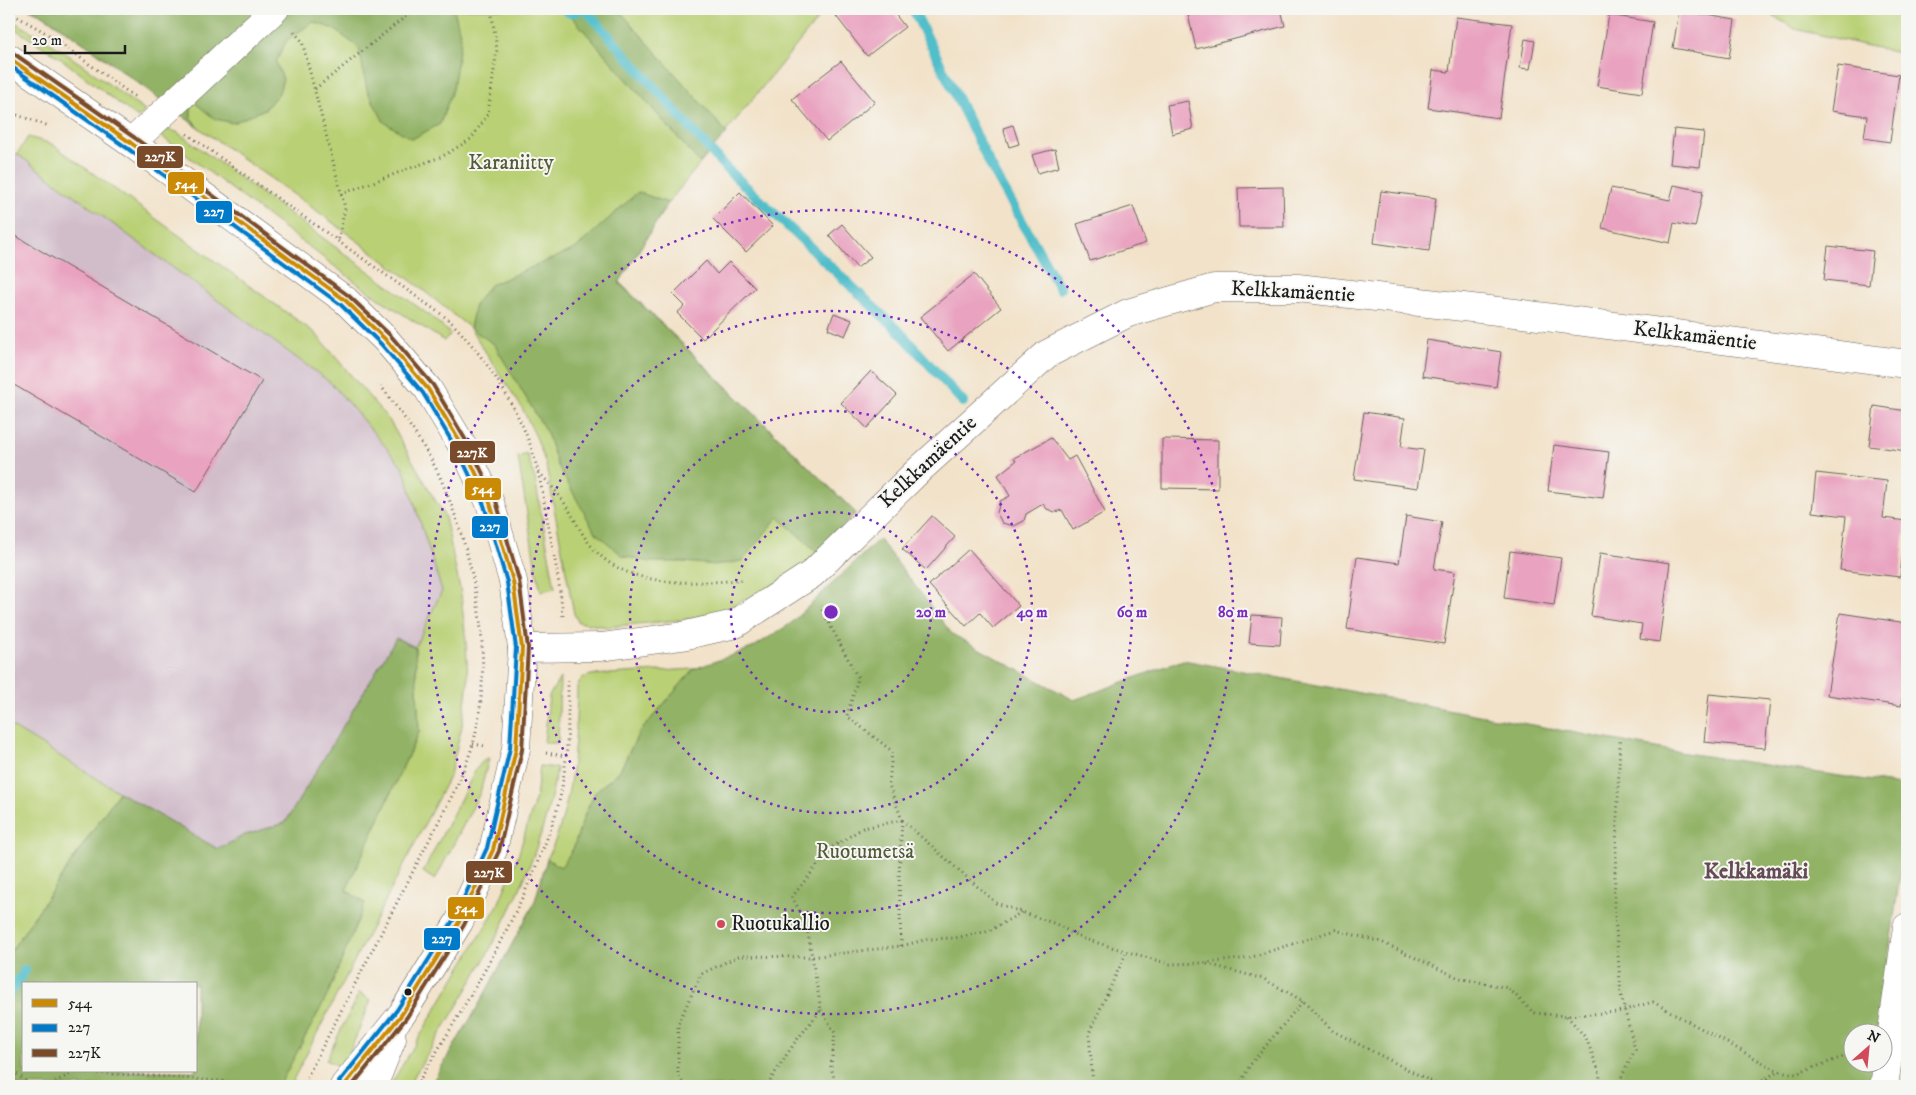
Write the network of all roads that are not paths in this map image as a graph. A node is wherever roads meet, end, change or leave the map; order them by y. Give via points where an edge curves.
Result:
1 (274, 9) edge
2 (9, 58) edge
3 (131, 143) junction
4 (1907, 364) edge
5 (522, 648) junction
6 (1907, 927) edge
7 (402, 1014) junction
8 (344, 1086) edge
9 (373, 1086) edge
10 (1884, 1086) edge

1 - 3 street
2 - 3 street
3 - 5 street via 344,300 386,340 428,389 466,452 490,503 513,582
4 - 5 street, Kelkkamäentie via 1298,288 1214,288 1128,313 1047,354 812,574 735,624 682,636 601,646
5 - 7 street via 516,749 493,850 459,922
6 - 10 street
7 - 8 street
7 - 9 street

